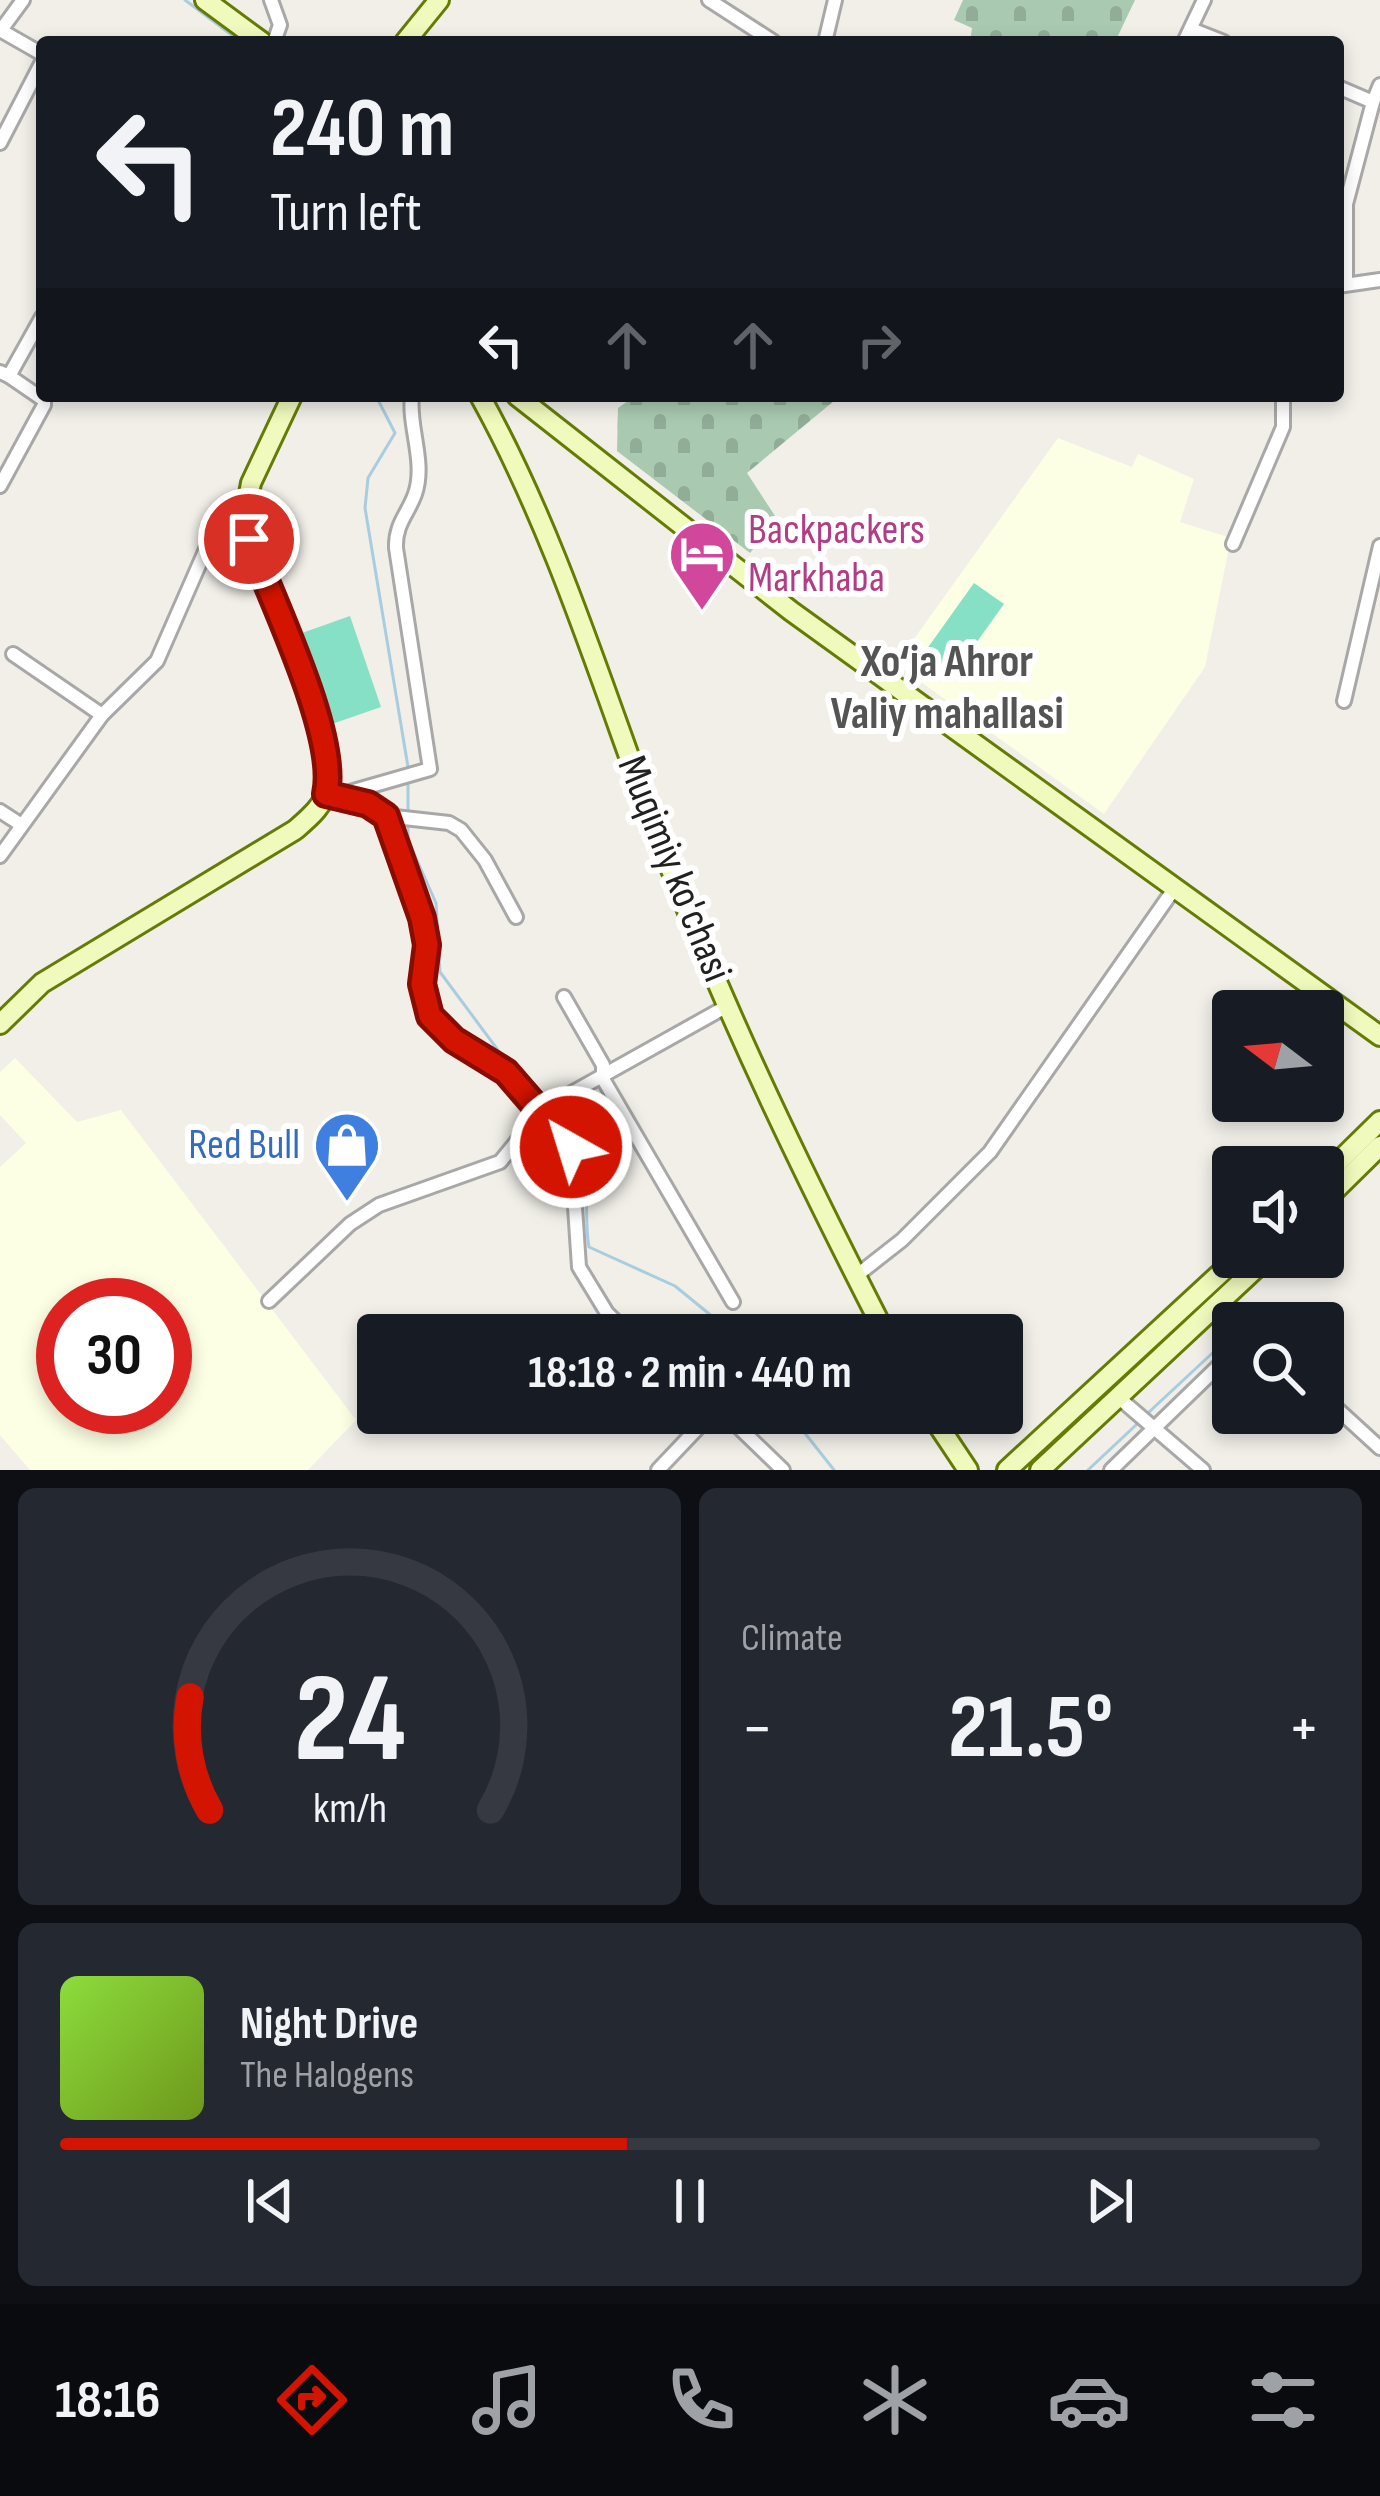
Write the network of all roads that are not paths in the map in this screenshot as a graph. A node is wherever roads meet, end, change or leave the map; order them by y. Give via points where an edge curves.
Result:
1 (23, 0) edge
2 (206, 0) edge
3 (271, 0) edge
4 (439, 0) edge
5 (709, 0) edge
6 (836, 0) edge
7 (1204, 0) edge
8 (0, 30) edge
9 (1188, 35) edge
10 (254, 36) edge
11 (276, 36) edge
12 (410, 36) edge
13 (765, 36) edge
14 (827, 36) edge
15 (36, 54) edge
16 (36, 70) edge
17 (1380, 85) edge
18 (1344, 90) edge
19 (1373, 102) junction
20 (0, 142) edge
21 (1344, 163) edge
22 (1353, 168) junction
23 (1344, 244) edge
24 (1380, 280) edge
25 (1344, 285) edge
26 (36, 325) edge
27 (4, 374) edge
28 (36, 395) edge
29 (44, 402) edge
30 (289, 402) edge
31 (413, 402) edge
32 (483, 402) edge
33 (525, 402) edge
34 (1283, 402) edge
35 (0, 486) edge
36 (245, 507) junction
37 (1233, 544) dead end
38 (1380, 546) edge
39 (13, 654) dead end
40 (1344, 701) dead end
41 (102, 715) junction
42 (331, 795) junction
43 (0, 811) edge
44 (386, 816) junction
45 (20, 824) junction
46 (0, 856) edge
47 (1174, 889) junction
48 (516, 917) dead end
49 (564, 997) dead end
50 (729, 1005) junction
51 (0, 1024) edge
52 (1380, 1036) edge
53 (603, 1079) junction
54 (543, 1109) junction
55 (1380, 1121) edge
56 (1380, 1147) edge
57 (1344, 1156) edge
58 (1344, 1182) edge
59 (856, 1276) junction
60 (1215, 1278) edge
61 (1247, 1278) edge
62 (269, 1301) dead end
63 (734, 1302) dead end
64 (1222, 1302) edge
65 (1212, 1311) edge
66 (608, 1314) edge
67 (875, 1314) edge
68 (1212, 1370) edge
69 (1119, 1398) junction
70 (1344, 1415) edge
71 (1147, 1422) junction
72 (692, 1434) edge
73 (746, 1434) edge
74 (944, 1434) edge
75 (1380, 1448) edge
76 (658, 1470) edge
77 (783, 1470) edge
78 (968, 1470) edge
79 (1007, 1470) edge
80 (1040, 1470) edge
81 (1111, 1470) edge
82 (1203, 1470) edge

1 - 8 street
2 - 10 main road
3 - 11 street
4 - 12 main road
5 - 13 street
6 - 14 street
7 - 9 street
8 - 15 street
16 - 20 street
17 - 19 street
18 - 19 street
19 - 22 street
21 - 22 street
22 - 23 street
24 - 25 street
26 - 27 street
27 - 28 street
29 - 35 street
30 - 36 main road
31 - 42 street via 416,490 396,548 430,769
32 - 50 main road, Muqimiy ko'chasi via 549,544
33 - 47 main road via 791,610
34 - 37 street via 1283,427
36 - 41 street via 217,524 157,661
36 - 42 main road via 249,539 320,726
38 - 40 street
39 - 41 street
41 - 45 street
42 - 44 street
42 - 51 main road via 259,856 42,982
43 - 45 street
44 - 48 street via 449,823 470,836
44 - 54 street via 422,918 430,1016
45 - 46 street
47 - 52 main road
47 - 59 street via 990,1152
49 - 53 street via 603,1065
50 - 53 street
50 - 59 main road, Muqimiy ko'chasi
53 - 54 street
53 - 63 street
54 - 62 street via 500,1162 379,1205
54 - 66 street via 576,1159 579,1267
55 - 57 main road
56 - 58 main road
59 - 67 main road, Muqimiy ko'chasi
60 - 79 main road
61 - 64 main road
65 - 69 main road
68 - 71 street
69 - 71 street
69 - 80 main road
70 - 75 street
71 - 81 street
71 - 82 street
72 - 76 street
73 - 77 street
74 - 78 main road

